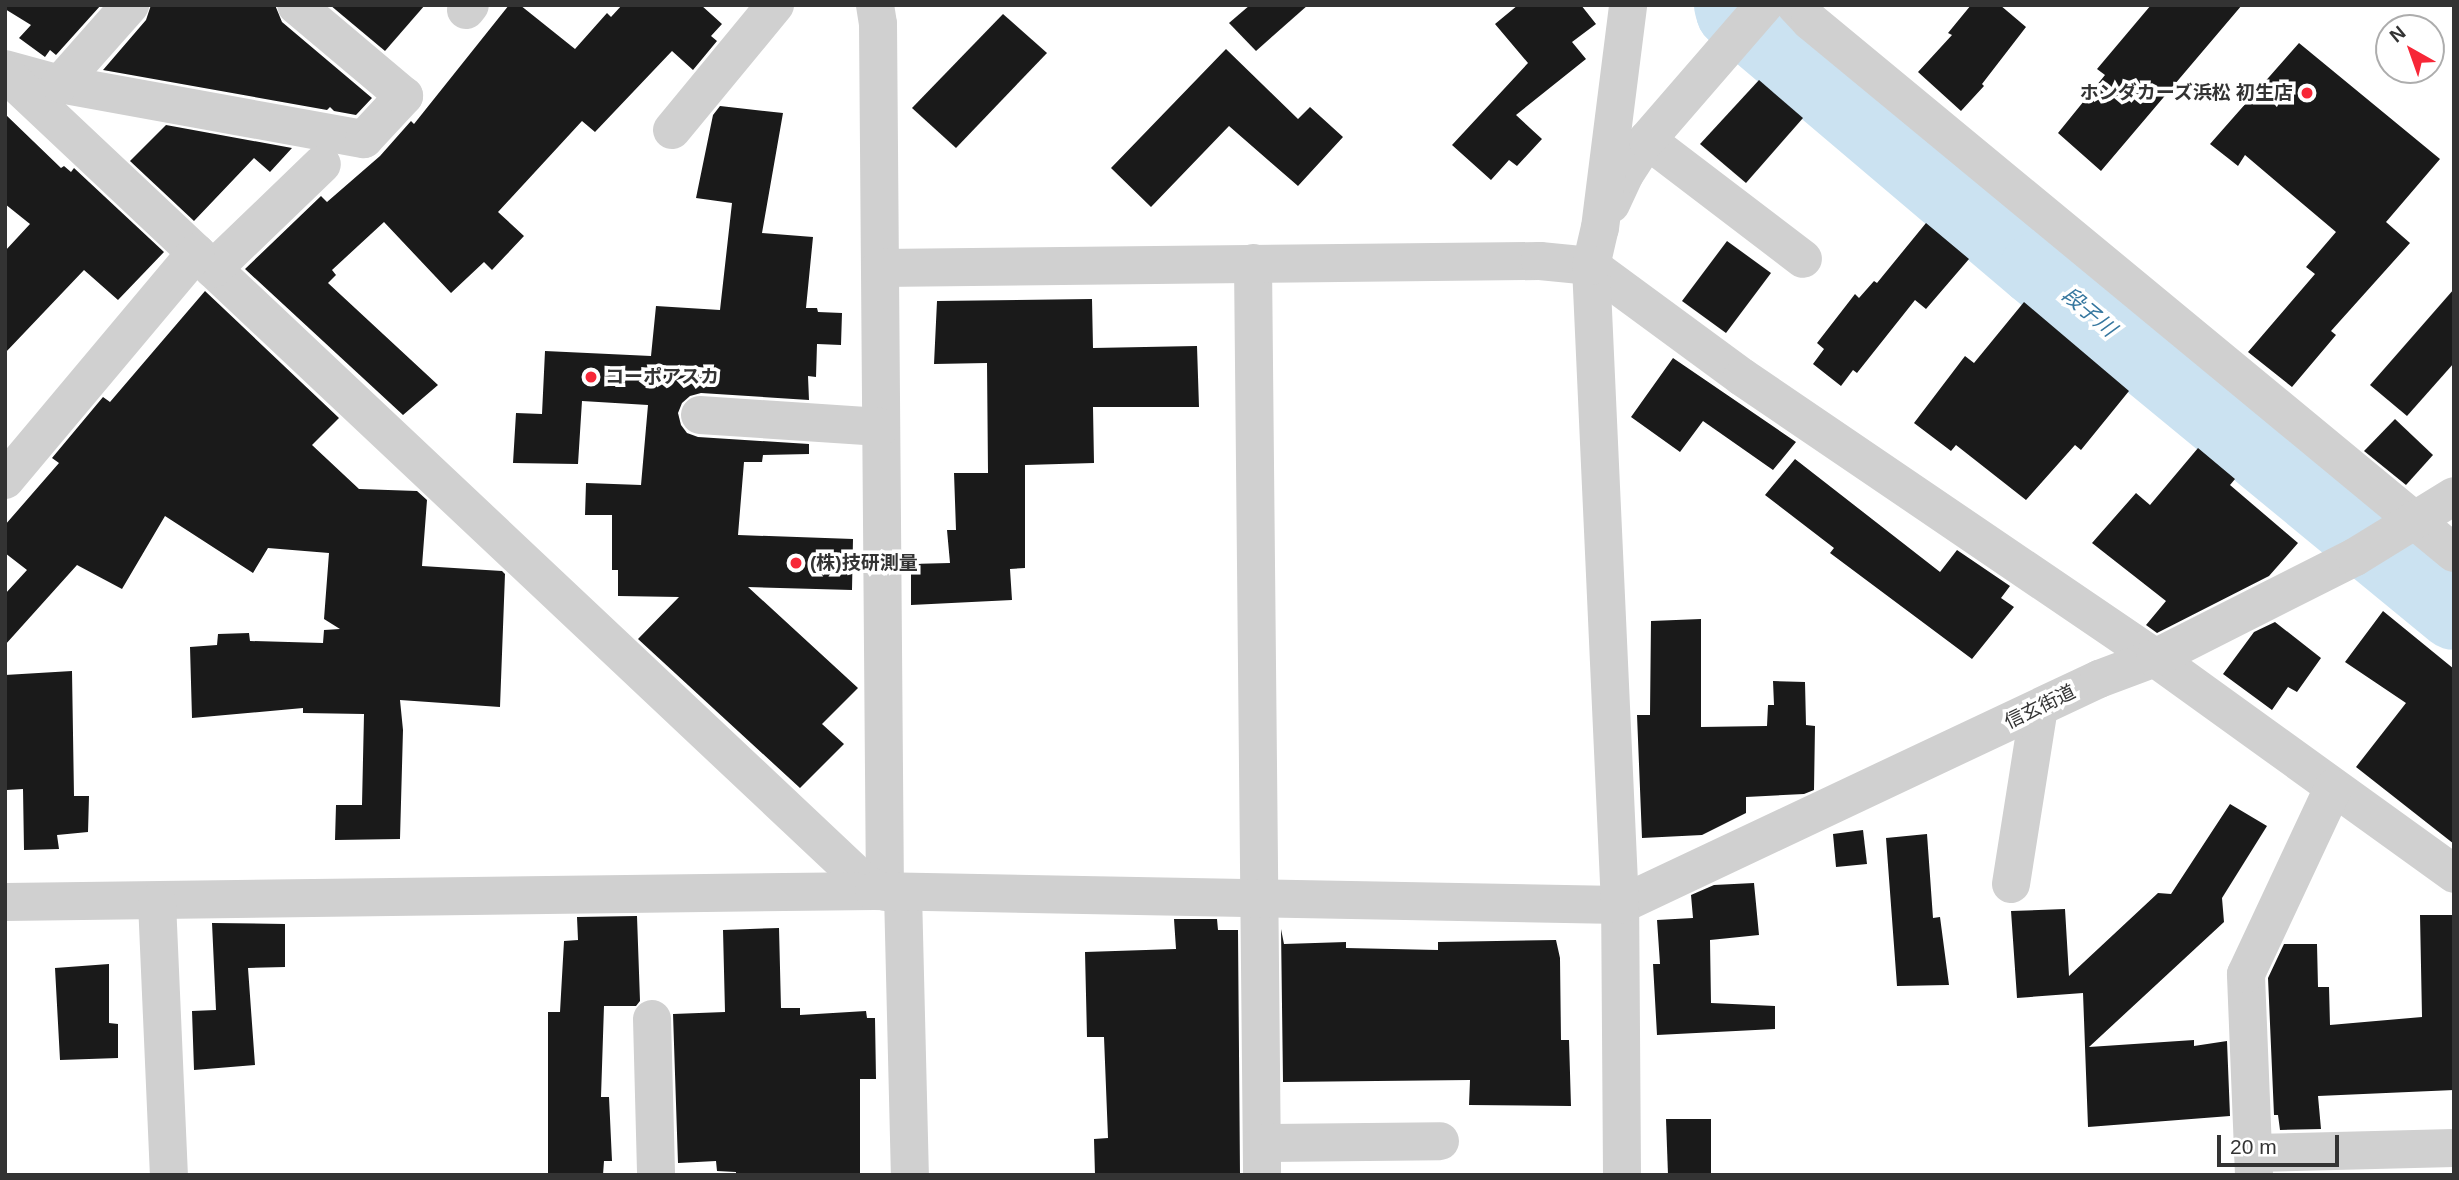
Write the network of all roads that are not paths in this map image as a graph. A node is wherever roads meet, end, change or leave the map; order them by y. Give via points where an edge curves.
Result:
1 (130, 5) edge
2 (296, 5) edge
3 (775, 5) edge
4 (1628, 5) edge
5 (1773, 7) edge
6 (883, 11) edge
7 (5, 71) edge
8 (60, 84) junction
9 (672, 130) dead end
10 (1647, 140) junction
11 (323, 164) dead end
12 (1600, 228) junction
13 (1803, 259) dead end
14 (204, 261) junction
15 (1253, 263) junction
16 (1591, 266) junction
17 (880, 268) junction
18 (700, 415) dead end
19 (881, 427) junction
20 (5, 480) edge
21 (2454, 496) edge
22 (2404, 526) junction
23 (2454, 553) edge
24 (2155, 658) junction
25 (2039, 708) junction
26 (2333, 788) junction
27 (2454, 874) edge
28 (2011, 884) dead end
29 (887, 892) junction
30 (1260, 899) junction
31 (5, 902) edge
32 (157, 902) junction
33 (1620, 905) junction
34 (652, 1019) dead end
35 (1440, 1142) dead end
36 (2454, 1148) edge
37 (1262, 1159) edge
38 (2254, 1164) edge
39 (169, 1175) edge
40 (656, 1175) edge
41 (910, 1175) edge
42 (1622, 1175) edge

1 - 8 street
2 - 8 street via 404,96 364,139
3 - 9 street
4 - 12 street
5 - 10 street via 1733,39
5 - 22 street via 1810,21
6 - 17 street
7 - 8 street
7 - 14 street
10 - 12 street
10 - 13 street
11 - 14 street
12 - 16 street
14 - 20 street
14 - 29 street
15 - 16 street via 1540,261
15 - 17 street
15 - 30 street
16 - 24 street via 1742,377
16 - 33 street
17 - 19 street
18 - 19 street
19 - 29 street
21 - 22 street, 信玄街道
22 - 23 street
22 - 24 street, 信玄街道 via 2355,557
24 - 25 street, 信玄街道
24 - 26 street
25 - 28 street
25 - 33 street, 信玄街道
26 - 27 street
26 - 38 street via 2246,974
29 - 30 street
29 - 32 street
29 - 41 street
30 - 33 street
30 - 37 street
31 - 32 street
32 - 39 street
33 - 42 street
34 - 40 street
35 - 37 street
36 - 38 street

